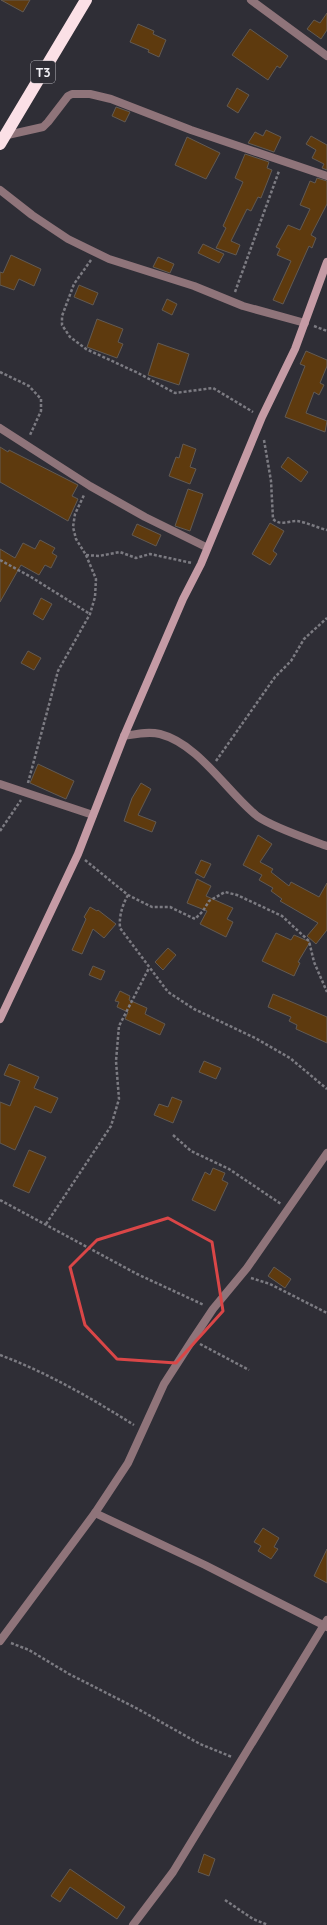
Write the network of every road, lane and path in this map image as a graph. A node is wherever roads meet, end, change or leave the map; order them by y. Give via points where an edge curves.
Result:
1 (86, 0) edge
2 (251, 0) edge
3 (327, 56) edge
4 (1, 138) edge
5 (283, 161) junction
6 (327, 176) edge
7 (0, 190) edge
8 (96, 254) junction
9 (327, 262) edge
10 (324, 277) edge
11 (232, 301) junction
12 (305, 323) junction
13 (0, 372) edge
14 (262, 417) junction
15 (0, 428) edge
16 (26, 445) junction
17 (90, 486) junction
18 (327, 530) edge
19 (206, 548) junction
20 (86, 555) junction
21 (0, 560) edge
22 (201, 564) junction
23 (90, 614) junction
24 (327, 618) edge
25 (124, 736) junction
26 (210, 770) junction
27 (0, 784) edge
28 (26, 793) junction
29 (93, 815) junction
30 (0, 831) edge
31 (327, 846) edge
32 (78, 854) junction
33 (128, 894) junction
34 (149, 968) junction
35 (327, 992) edge
36 (0, 1019) edge
37 (327, 1089) edge
38 (173, 1136) dead end
39 (327, 1152) edge
40 (0, 1200) edge
41 (288, 1209) junction
42 (46, 1224) junction
43 (241, 1276) junction
44 (213, 1309) junction
45 (327, 1313) edge
46 (193, 1339) junction
47 (0, 1355) edge
48 (249, 1370) dead end
49 (142, 1430) junction
50 (95, 1513) junction
51 (326, 1624) edge
52 (1, 1640) edge
53 (240, 1761) junction
54 (225, 1900) dead end
55 (133, 1925) edge
56 (268, 1925) edge

1 - 4 highway, T3
2 - 3 street
4 - 5 street via 43,127 68,96 90,94 111,98 191,130
5 - 6 street
5 - 11 path
7 - 8 street via 38,219
8 - 11 street
8 - 14 path via 74,284 62,316 62,325 70,336 86,349 174,393 213,388
9 - 10 street
10 - 12 street
11 - 12 street
12 - 14 street
13 - 16 path via 29,386 41,399 41,411
14 - 18 path via 271,481 273,519 275,522 283,523 298,521
14 - 19 street
15 - 16 street
16 - 17 street
17 - 19 street
17 - 20 path via 75,514 73,527 76,539
19 - 22 street
20 - 22 path via 99,556 120,552 136,558 150,554
20 - 23 path via 96,579 95,597
21 - 23 path
22 - 25 street via 183,599
23 - 28 path via 58,671 42,723
24 - 26 path via 304,639 291,661 263,693
25 - 26 street via 148,732 160,734 189,749
25 - 29 street
26 - 31 street via 259,817
27 - 28 street
28 - 29 street
28 - 30 path
29 - 32 street
32 - 33 path
32 - 36 street
33 - 34 path via 119,919 120,928
33 - 35 path via 152,907 170,907 195,919 209,901 225,892 282,916 309,941 314,962
34 - 37 path via 168,992 194,1009 290,1058
34 - 42 path via 119,1026 116,1062 119,1099 111,1126
38 - 41 path via 191,1151 229,1169
39 - 41 street
40 - 42 path
41 - 43 street
42 - 44 path via 137,1274
43 - 44 street
43 - 45 path via 270,1284
44 - 46 street
46 - 48 path
46 - 49 street via 164,1384
47 - 49 path via 89,1396
49 - 50 street via 128,1463
50 - 51 street
50 - 52 street
51 - 53 street
52 - 53 path via 29,1650 200,1744
53 - 55 street via 173,1872
54 - 56 path via 253,1919

